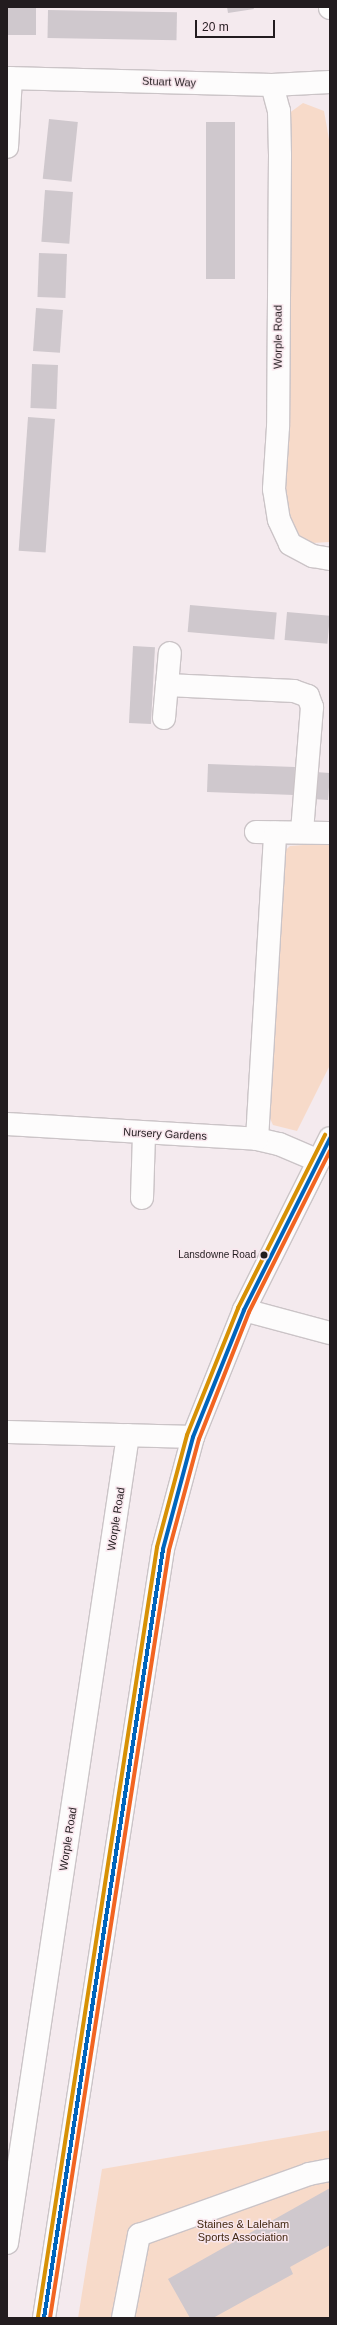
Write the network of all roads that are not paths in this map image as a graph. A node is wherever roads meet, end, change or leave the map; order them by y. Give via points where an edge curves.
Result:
1 (9, 78) edge
2 (330, 82) edge
3 (272, 85) junction
4 (7, 147) edge
5 (330, 559) edge
6 (170, 653) dead end
7 (167, 685) junction
8 (164, 718) dead end
9 (302, 832) junction
10 (329, 833) dead end
11 (7, 1124) edge
12 (144, 1133) junction
13 (330, 1138) edge
14 (257, 1139) junction
15 (319, 1160) junction
16 (142, 1198) dead end
17 (244, 1310) junction
18 (330, 1333) edge
19 (7, 1432) edge
20 (128, 1435) junction
21 (193, 1437) junction
22 (330, 2170) edge
23 (7, 2243) edge
24 (44, 2318) edge
25 (123, 2318) edge

1 - 3 street, Stuart Way
1 - 4 street
2 - 3 street, Stuart Way
3 - 5 street, Worple Road via 279,112 280,156 278,427 274,489 279,520 290,544 313,556
6 - 7 street
7 - 8 street
7 - 9 street via 294,691 308,696 312,707
9 - 10 street
9 - 14 street via 266,832
11 - 12 street, Nursery Gardens
12 - 14 street, Nursery Gardens
12 - 16 street
13 - 15 street
14 - 15 street, Nursery Gardens via 279,1144
15 - 17 street
17 - 18 street
17 - 21 street
19 - 20 street
20 - 21 street
20 - 23 street, Worple Road
21 - 24 street via 158,1574
22 - 25 street via 309,2174 139,2235

